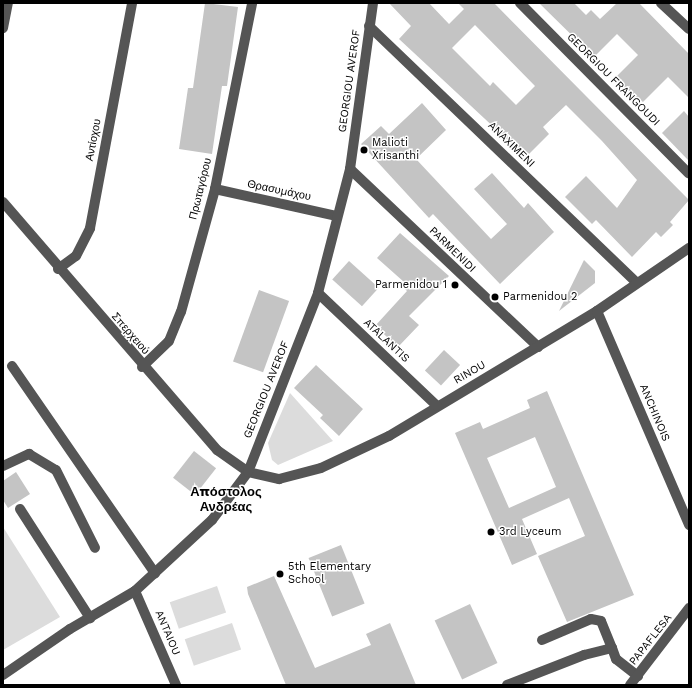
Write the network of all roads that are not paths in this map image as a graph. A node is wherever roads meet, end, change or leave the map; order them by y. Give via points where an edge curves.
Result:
1 (8, 3) edge
2 (132, 3) edge
3 (252, 3) edge
4 (373, 3) edge
5 (520, 3) edge
6 (661, 3) edge
7 (369, 26) junction
8 (3, 28) edge
9 (689, 29) edge
10 (350, 169) junction
11 (689, 174) edge
12 (215, 189) junction
13 (3, 202) edge
14 (337, 216) junction
15 (689, 248) edge
16 (58, 269) junction
17 (636, 282) junction
18 (318, 293) junction
19 (597, 311) junction
20 (538, 348) junction
21 (12, 366) dead end
22 (142, 367) junction
23 (437, 406) junction
24 (3, 466) edge
25 (248, 472) junction
26 (20, 509) dead end
27 (689, 525) edge
28 (95, 548) dead end
29 (155, 573) junction
30 (135, 591) junction
31 (689, 608) edge
32 (90, 618) junction
33 (542, 640) dead end
34 (612, 648) junction
35 (3, 675) edge
36 (638, 676) junction
37 (176, 685) edge
38 (507, 685) edge
39 (630, 685) edge

1 - 8 street
2 - 16 street, Αντίοχου via 90,228 76,256
3 - 12 street, Πρωταγόρου
4 - 7 street, GEORGIOU AVEROF
5 - 11 street, GEORGIOU FRANGOUDI
6 - 9 street
7 - 10 street, GEORGIOU AVEROF
7 - 17 street, ANAXIMENI
10 - 14 street, GEORGIOU AVEROF
10 - 20 street, PARMENIDI
12 - 14 street, Θρασυμάχου
12 - 22 street, Πρωταγόρου via 169,341
13 - 16 street, Σπερχειού
14 - 18 street, GEORGIOU AVEROF
15 - 17 street, RINOU
16 - 22 street, Σπερχειού
17 - 19 street, RINOU
18 - 23 street, ATALANTIS
18 - 25 street, GEORGIOU AVEROF
19 - 20 street, RINOU
19 - 27 street, ANCHINOIS
20 - 23 street, RINOU
21 - 29 street
22 - 25 street, Σπερχειού via 217,450
23 - 25 street, RINOU via 389,436 300,476 279,479
24 - 28 street via 29,454 56,470
25 - 29 street, GEORGIOU AVEROF via 212,520
26 - 32 street
29 - 30 street, GEORGIOU AVEROF
30 - 32 street, GEORGIOU AVEROF
30 - 37 street, ANTAIOU
31 - 36 street, PAPAFLESA
32 - 35 street, GEORGIOU AVEROF
33 - 34 street via 591,619 601,621
34 - 36 street via 616,660
34 - 38 street via 584,655
36 - 39 street, PAPAFLESA

